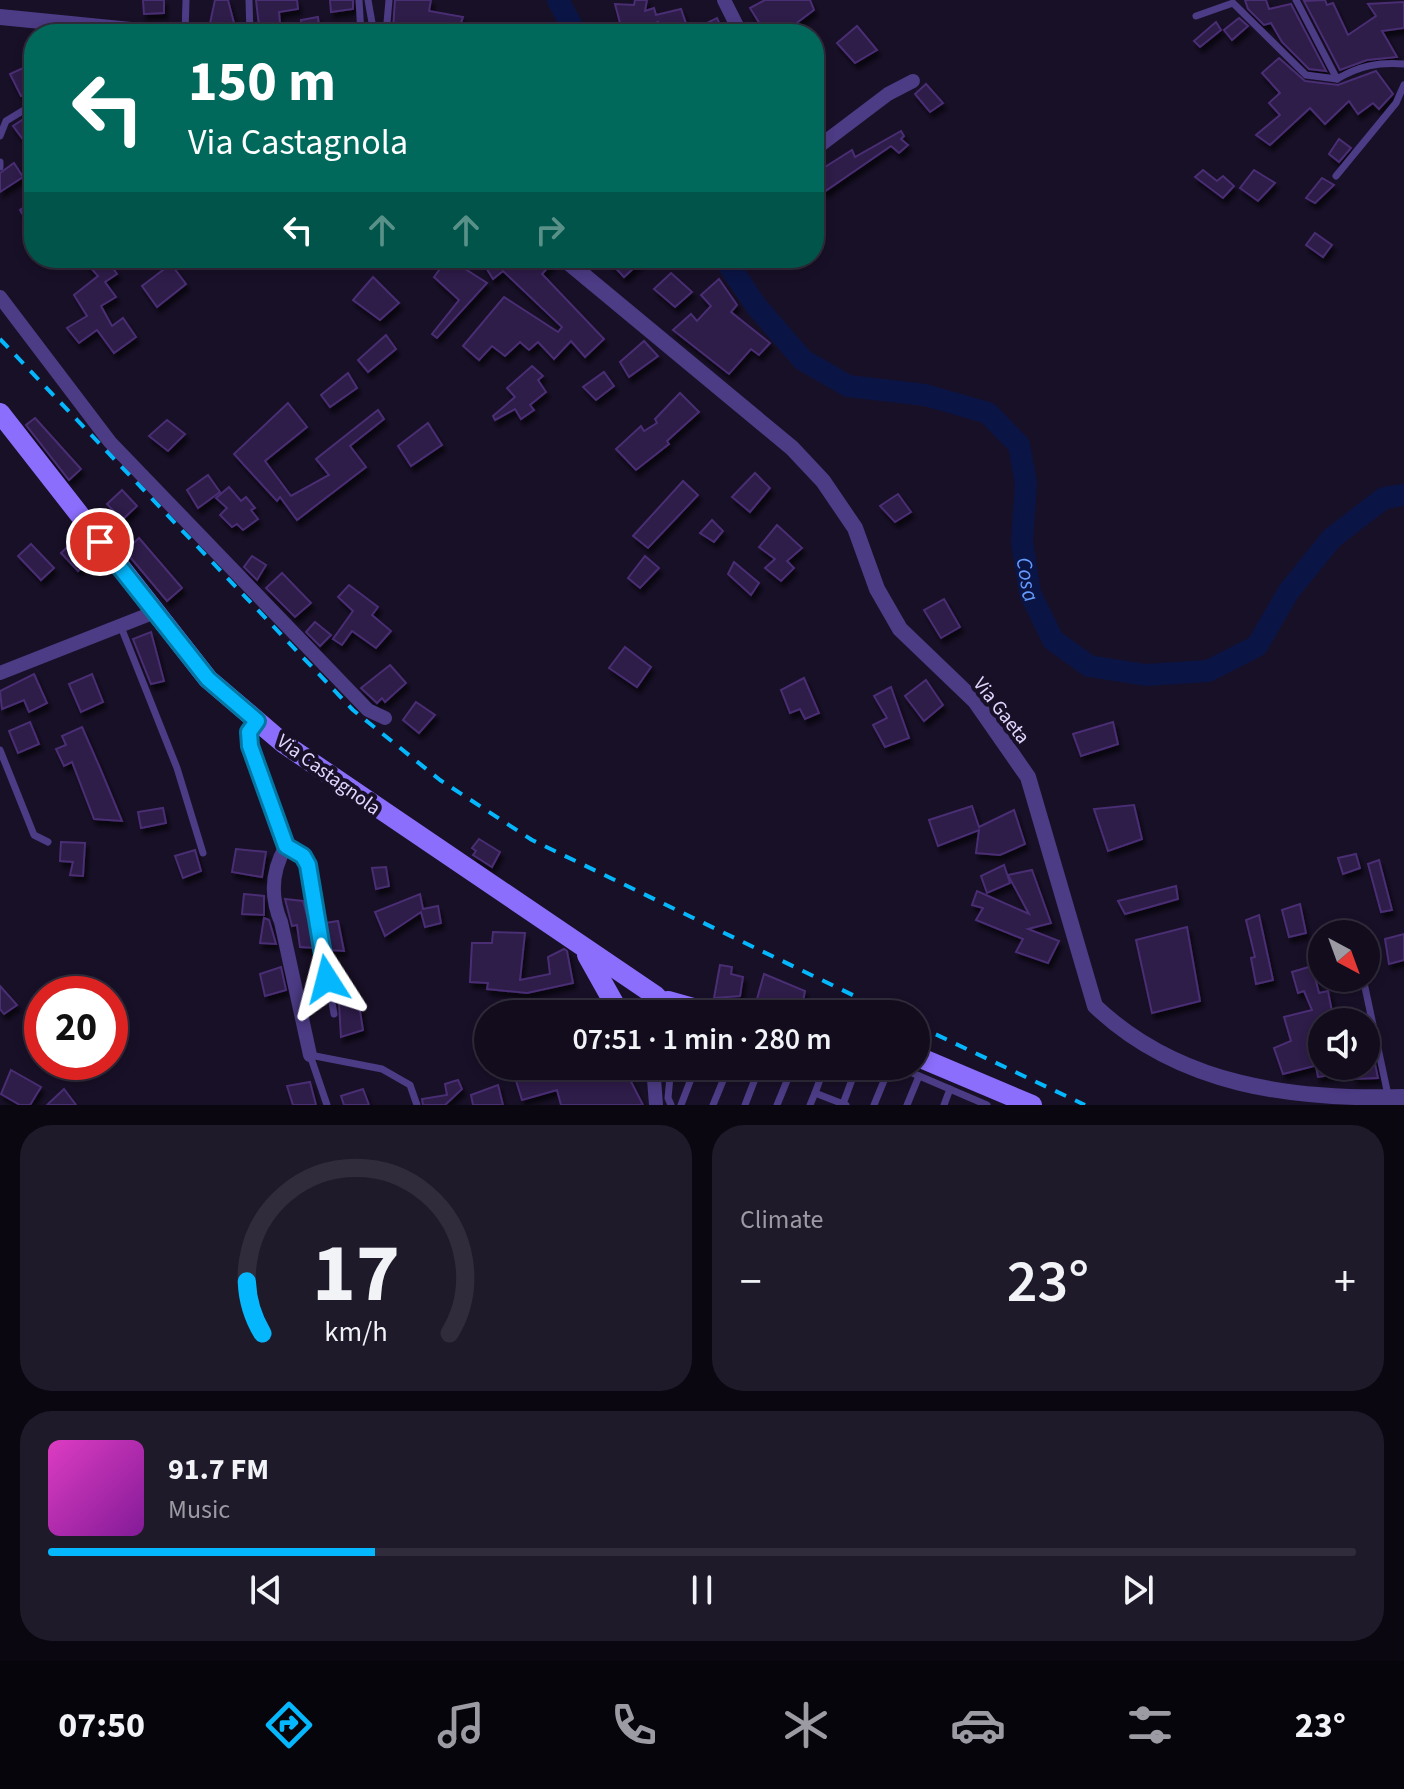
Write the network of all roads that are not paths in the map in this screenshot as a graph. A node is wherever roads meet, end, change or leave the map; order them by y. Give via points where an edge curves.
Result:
1 (186, 0) edge
2 (249, 0) edge
3 (359, 0) edge
4 (368, 0) edge
5 (389, 0) edge
6 (724, 0) edge
7 (1296, 0) edge
8 (1196, 16) dead end
9 (0, 17) edge
10 (24, 24) edge
11 (185, 24) edge
12 (250, 24) edge
13 (360, 24) edge
14 (372, 24) edge
15 (387, 24) edge
16 (736, 24) edge
17 (1404, 64) edge
18 (1337, 79) junction
19 (913, 81) dead end
20 (1404, 85) edge
21 (24, 110) edge
22 (0, 136) edge
23 (824, 142) edge
24 (1336, 176) dead end
25 (575, 268) edge
26 (0, 297) edge
27 (0, 413) edge
28 (155, 612) junction
29 (121, 627) junction
30 (2, 669) edge
31 (385, 718) dead end
32 (257, 721) junction
33 (0, 750) edge
34 (48, 842) dead end
35 (286, 846) junction
36 (203, 853) dead end
37 (578, 942) junction
38 (1367, 992) edge
39 (613, 1000) edge
40 (663, 1000) edge
41 (334, 1014) dead end
42 (310, 1055) junction
43 (930, 1070) edge
44 (930, 1075) edge
45 (655, 1080) edge
46 (661, 1080) edge
47 (670, 1080) edge
48 (691, 1080) edge
49 (723, 1080) edge
50 (755, 1080) edge
51 (787, 1080) edge
52 (820, 1080) edge
53 (852, 1080) edge
54 (884, 1080) edge
55 (913, 1080) edge
56 (950, 1089) junction
57 (815, 1093) junction
58 (1396, 1097) edge
59 (977, 1103) edge
60 (844, 1104) edge
61 (327, 1105) edge
62 (417, 1105) edge
63 (658, 1105) edge
64 (671, 1105) edge
65 (681, 1105) edge
66 (713, 1105) edge
67 (745, 1105) edge
68 (777, 1105) edge
69 (810, 1105) edge
70 (874, 1105) edge
71 (907, 1105) edge
72 (944, 1105) edge
73 (987, 1105) edge
74 (1032, 1105) edge

1 - 11 lane
2 - 12 lane
3 - 13 lane
4 - 14 lane
5 - 15 lane
6 - 16 street
7 - 18 lane
8 - 18 lane via 1233,3 1306,75
9 - 10 street
17 - 18 lane via 1367,66
19 - 23 street
20 - 24 lane via 1396,103
21 - 22 lane via 6,121
25 - 58 street, Via Gaeta via 792,448 823,481 855,528 877,589 900,629 975,701 1028,777 1095,1006 1120,1030 1189,1066 1254,1089
26 - 31 street via 110,442 368,710
27 - 28 main road, Via Castagnola
28 - 29 street
28 - 32 main road, Via Castagnola via 208,679
29 - 30 street
29 - 36 lane via 177,768
32 - 35 street via 249,732 250,746
32 - 37 main road, Via Castagnola via 418,837
33 - 34 lane via 34,835
35 - 41 lane via 308,865
35 - 42 street via 276,871 273,903
37 - 39 main road
37 - 40 main road, Via Castagnola
38 - 58 lane
42 - 61 lane
42 - 62 lane via 382,1069 410,1085
43 - 74 main road
44 - 56 lane
45 - 63 street
46 - 63 street
47 - 64 lane
48 - 65 lane
49 - 66 lane
50 - 67 lane
51 - 68 lane
52 - 57 lane
53 - 60 lane
54 - 70 lane
55 - 71 lane
56 - 59 lane
56 - 72 lane
57 - 60 lane
57 - 69 lane
59 - 73 lane

